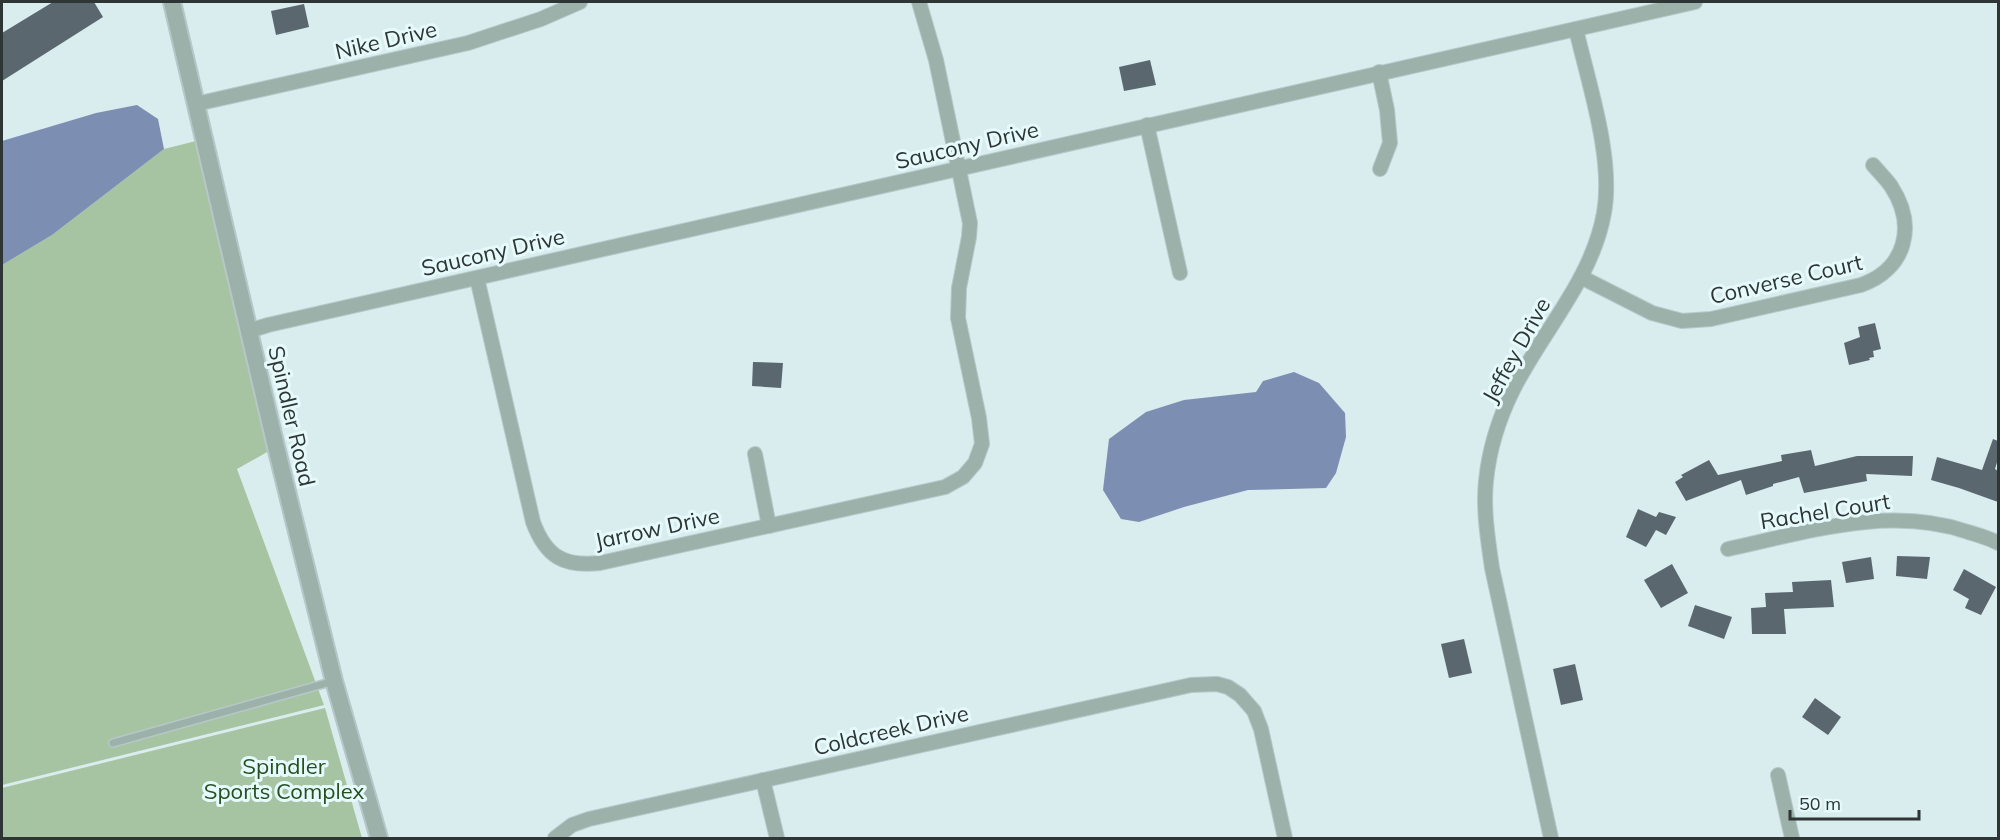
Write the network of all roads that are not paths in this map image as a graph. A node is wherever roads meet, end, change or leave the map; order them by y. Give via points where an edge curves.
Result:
1 (172, 2) edge
2 (580, 2) edge
3 (919, 2) edge
4 (1695, 2) edge
5 (1576, 29) junction
6 (1379, 72) junction
7 (196, 104) junction
8 (1148, 125) junction
9 (1873, 165) dead end
10 (959, 168) junction
11 (1380, 169) dead end
12 (1180, 273) dead end
13 (1581, 277) junction
14 (477, 278) junction
15 (249, 331) junction
16 (755, 454) dead end
17 (769, 526) junction
18 (1998, 543) edge
19 (1728, 549) dead end
20 (334, 681) junction
21 (113, 743) dead end
22 (1778, 775) dead end
23 (763, 780) junction
24 (379, 838) edge
25 (555, 838) edge
26 (777, 838) edge
27 (1285, 838) edge
28 (1551, 838) edge
29 (1792, 838) edge

1 - 7 street, Spindler Road
2 - 7 street, Nike Drive via 541,20 468,43
3 - 10 street
4 - 5 street, Saucony Drive
5 - 6 street, Saucony Drive
5 - 13 street, Jeffey Drive via 1606,177 1605,210 1598,241
6 - 8 street, Saucony Drive
6 - 11 street via 1390,143
7 - 15 street, Spindler Road
8 - 10 street, Saucony Drive
8 - 12 street
9 - 13 street, Converse Court via 1892,187 1904,214 1906,231 1897,259 1876,280 1696,321 1652,314
10 - 14 street, Saucony Drive
10 - 17 street, Jarrow Drive via 970,223 958,318 981,431 982,444 975,463 963,477 945,486
13 - 28 street, Jeffey Drive via 1513,389 1493,444 1485,482 1492,568
14 - 15 street, Saucony Drive
14 - 17 street, Jarrow Drive via 533,522 538,536 554,556 581,565 600,563
15 - 20 street, Spindler Road
16 - 17 street
18 - 19 street, Rachel Court via 1958,528 1906,519 1843,525
20 - 21 lane
20 - 24 street, Spindler Road
22 - 29 street
23 - 25 street, Coldcreek Drive via 589,819 572,825
23 - 26 street
23 - 27 street, Coldcreek Drive via 1191,685 1217,684 1240,695 1254,711

